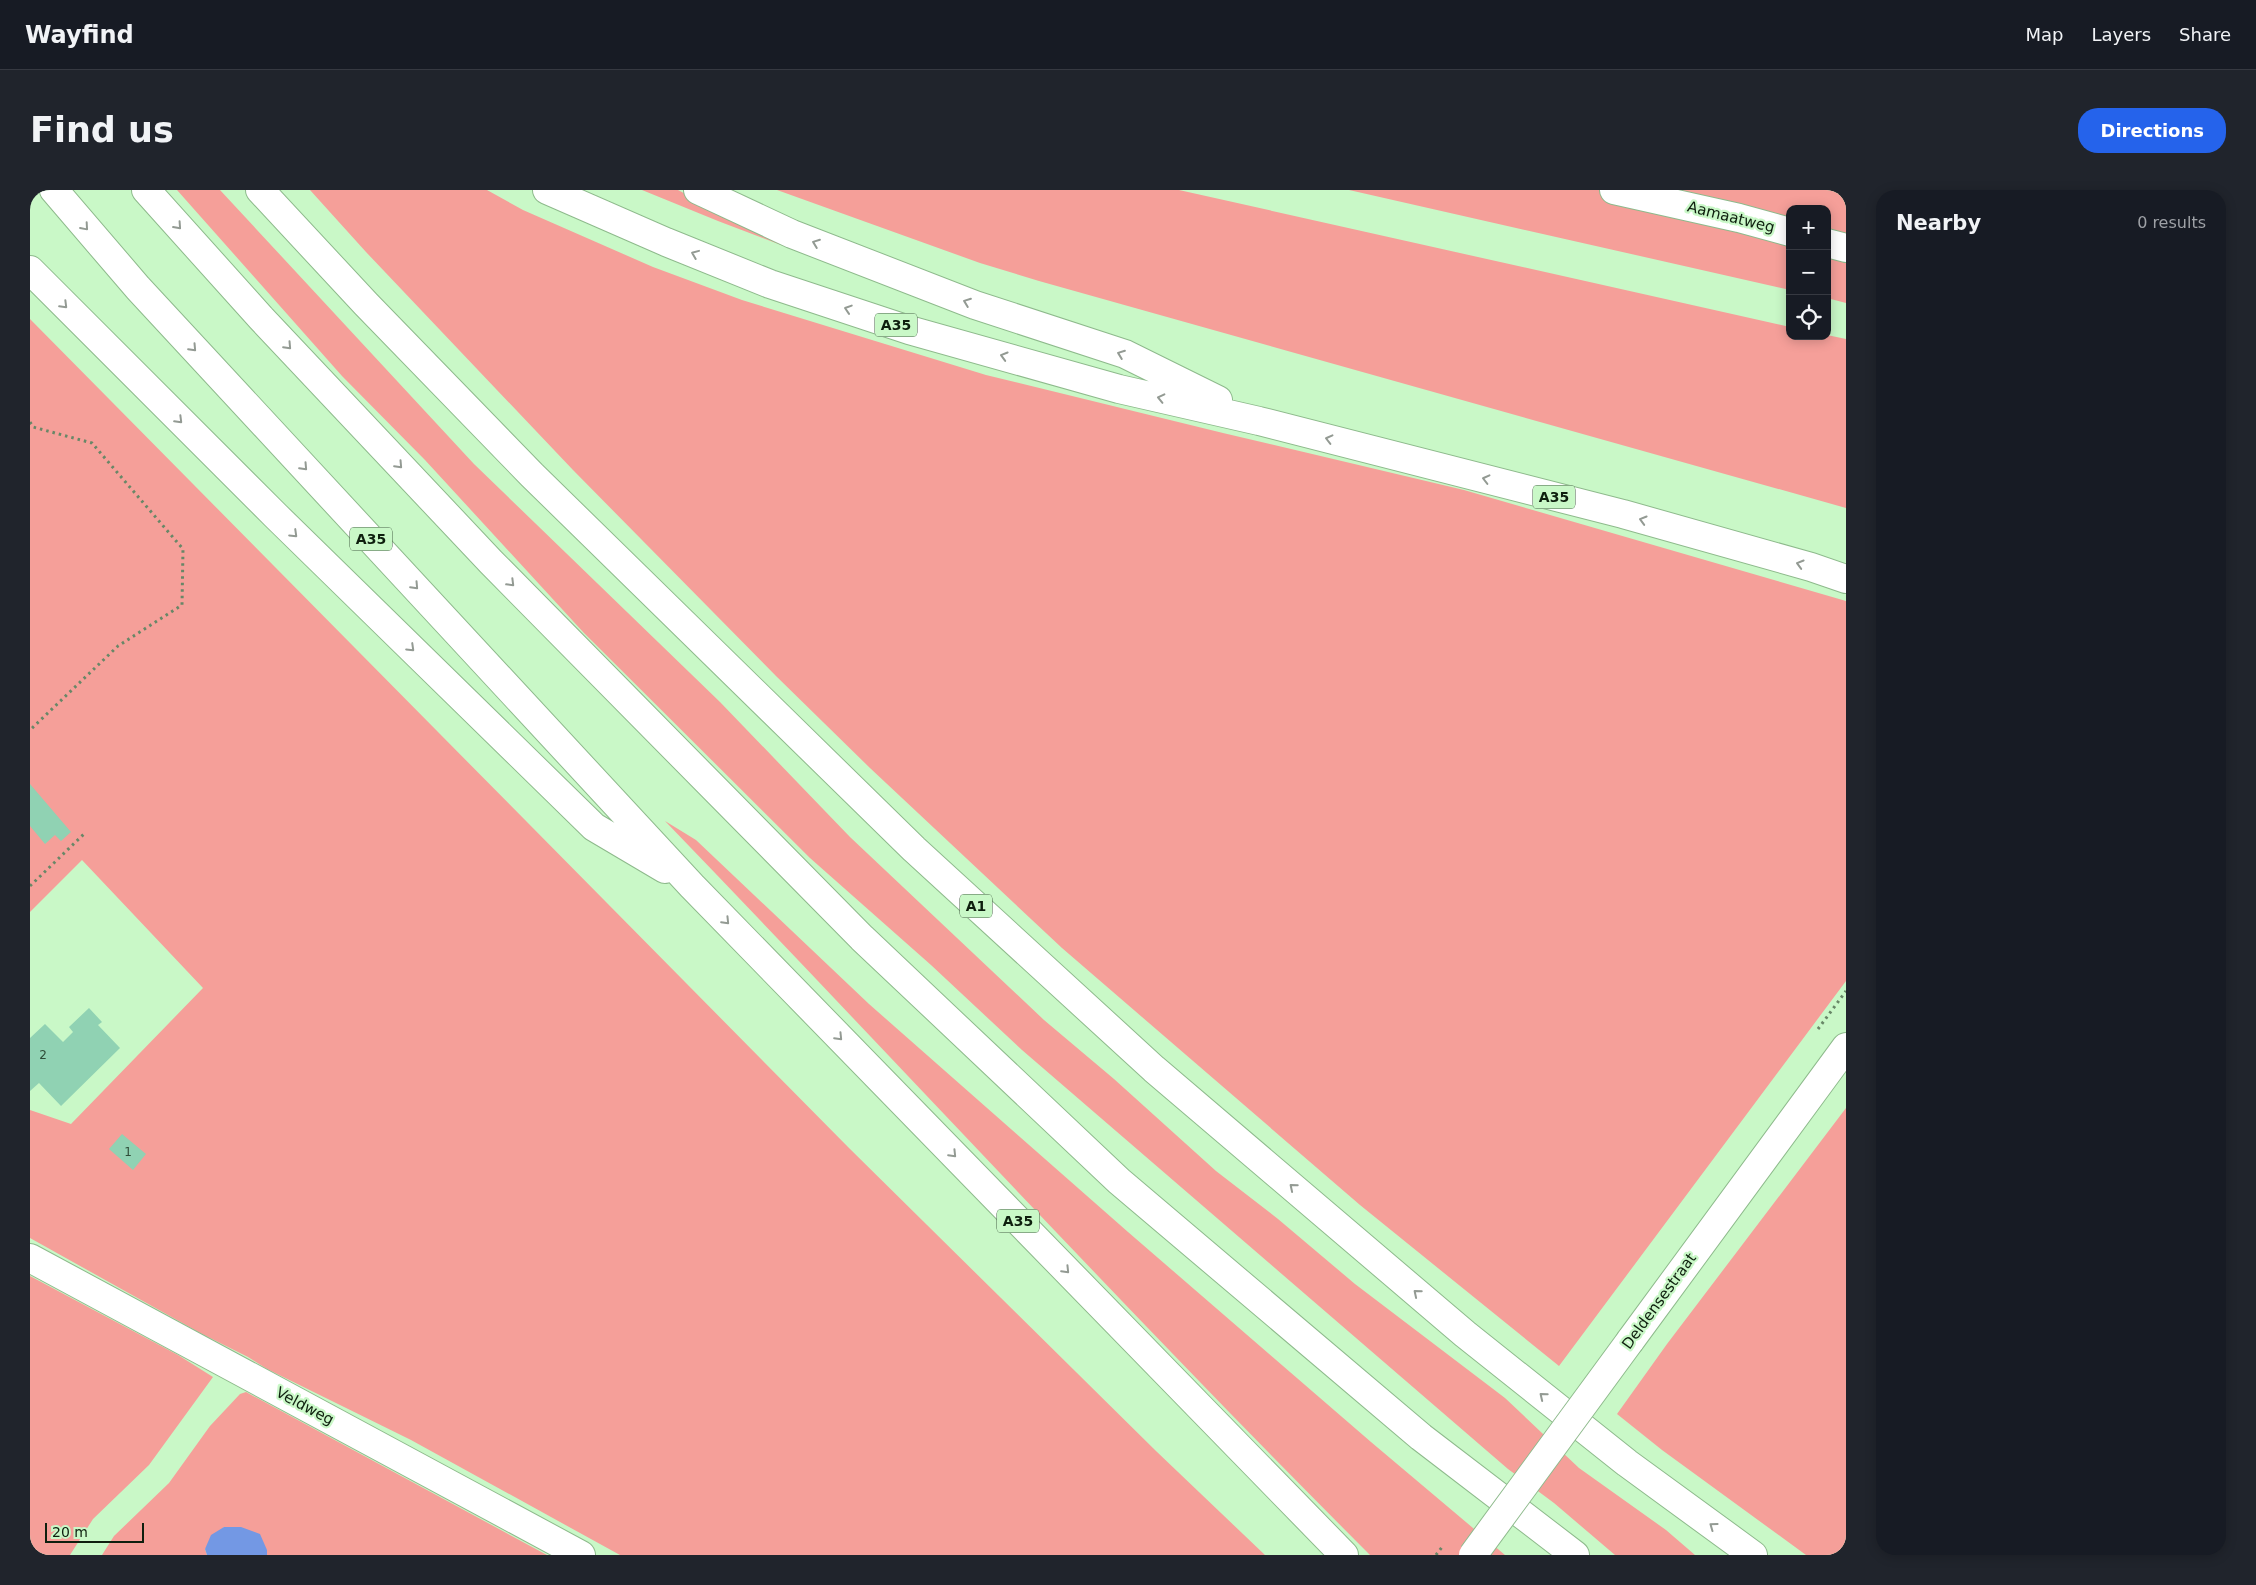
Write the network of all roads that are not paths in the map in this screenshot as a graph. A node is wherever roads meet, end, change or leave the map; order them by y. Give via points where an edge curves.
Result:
1 (54, 190) edge
2 (146, 190) edge
3 (260, 190) edge
4 (546, 190) edge
5 (698, 190) edge
6 (1614, 190) edge
7 (1786, 231) edge
8 (1831, 244) edge
9 (1846, 248) edge
10 (30, 270) edge
11 (1259, 421) junction
12 (1846, 580) edge
13 (692, 886) junction
14 (1846, 1047) edge
15 (30, 1258) edge
16 (581, 1555) edge
17 (1344, 1555) edge
18 (1473, 1555) edge
19 (1575, 1555) edge
20 (1753, 1555) edge

1 -> 13 main road, A35 via 144,296
2 -> 19 main road via 261,318 491,562 862,938 1120,1181 1421,1437
20 -> 3 main road, A1 via 1627,1463 1465,1334 1154,1069 914,849 532,475
11 -> 4 main road, A35 via 1120,389 909,330 770,284
11 -> 5 main road, A35 via 1124,354 975,305 792,234
6 - 7 main road, Aamaatweg
8 - 9 main road
10 -> 13 main road, A35 via 594,827
12 -> 11 main road, A35 via 1811,567 1623,514
13 -> 17 main road, A35
14 - 18 main road, Deldensestraat, bridge
15 - 16 main road, Veldweg

